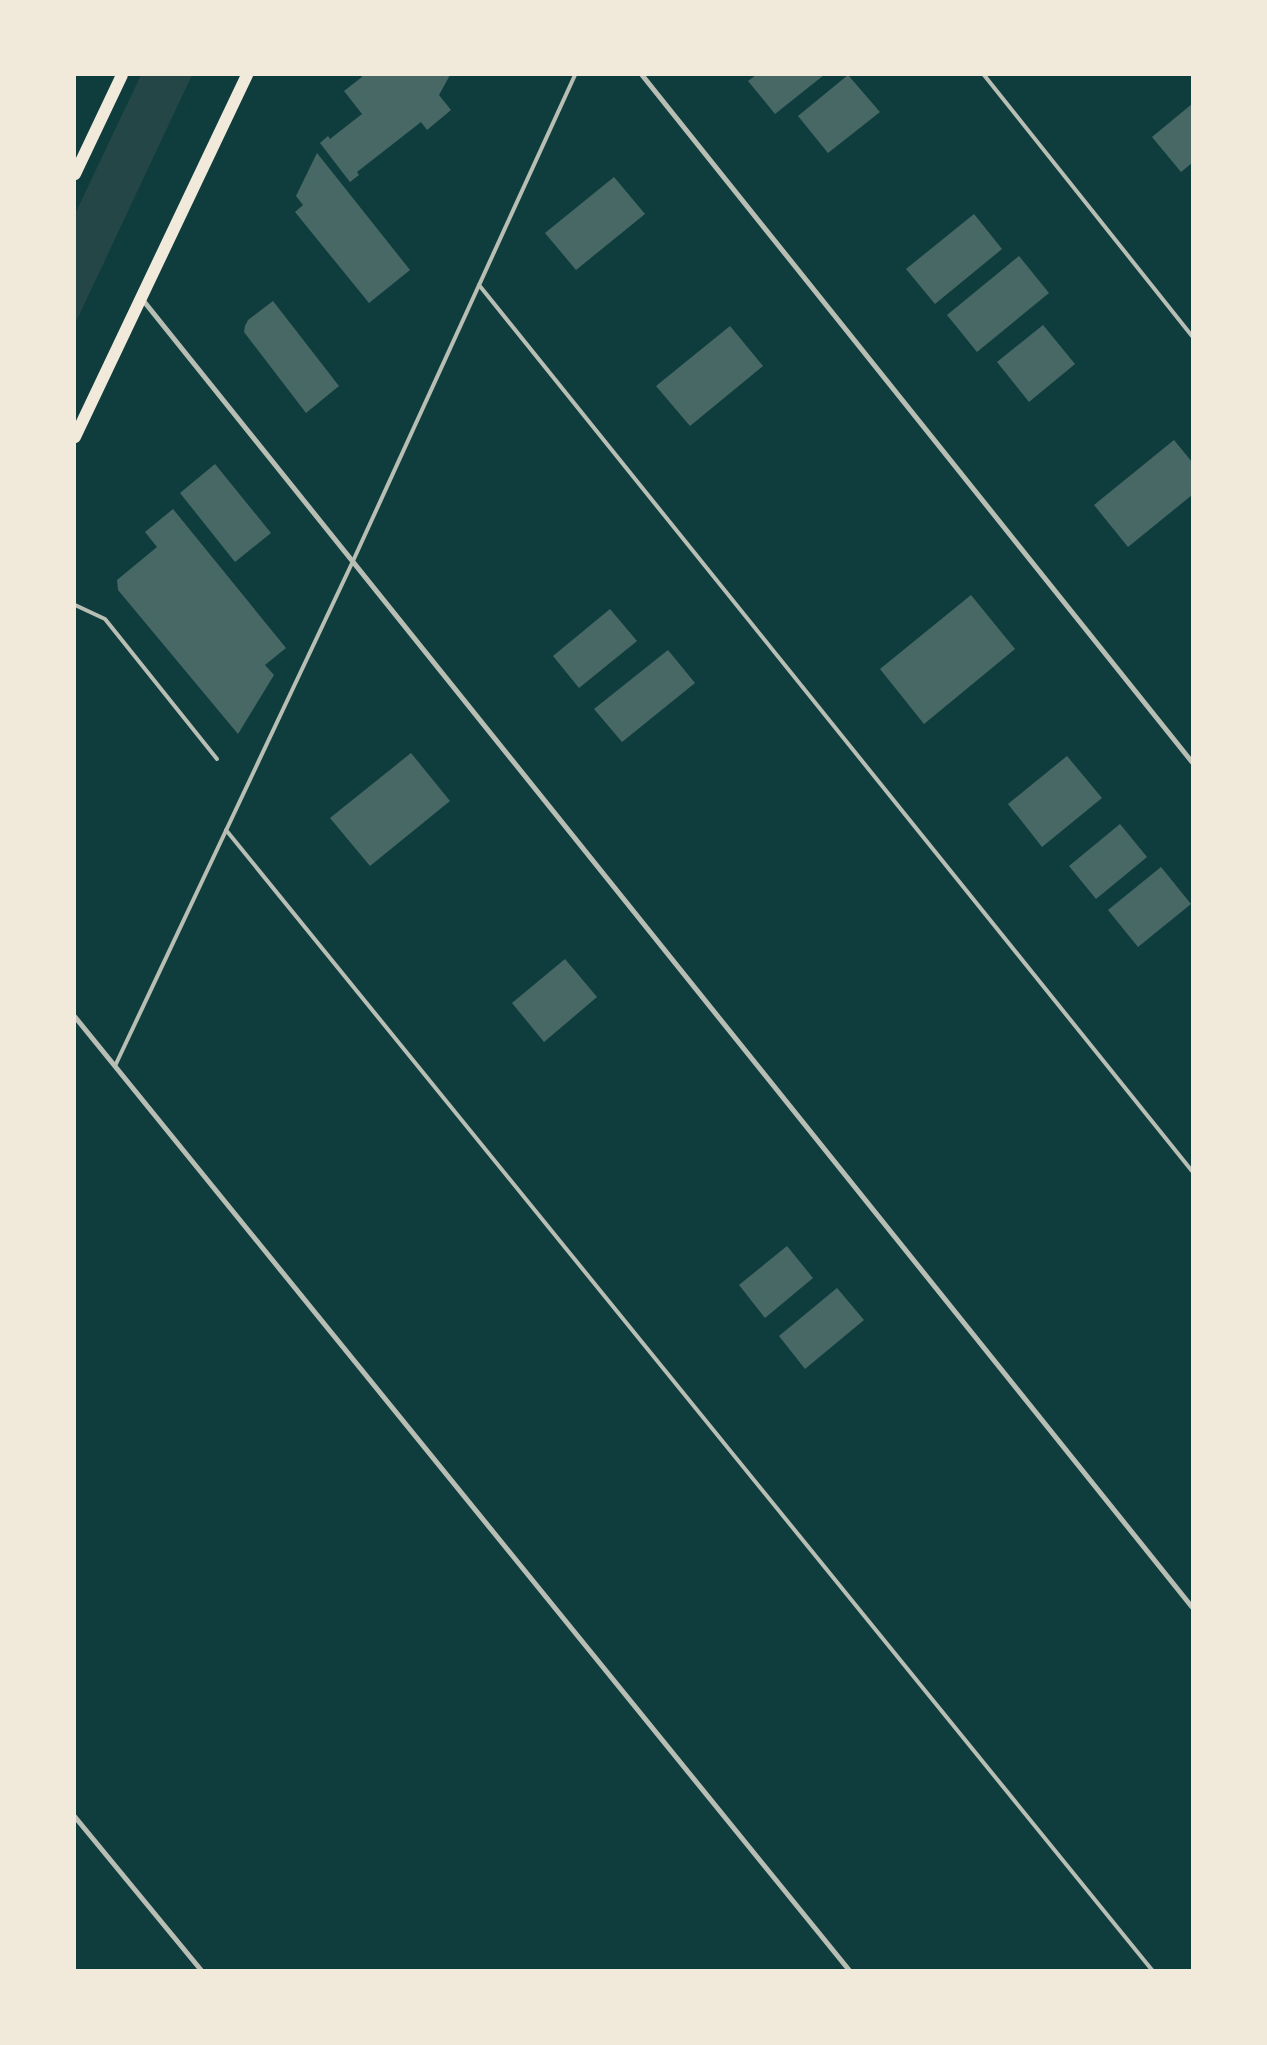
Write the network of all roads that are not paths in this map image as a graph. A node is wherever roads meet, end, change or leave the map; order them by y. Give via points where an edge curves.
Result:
1 (122, 75) edge
2 (246, 75) edge
3 (575, 75) edge
4 (642, 75) edge
5 (984, 75) edge
6 (75, 174) edge
7 (479, 285) junction
8 (141, 298) junction
9 (1192, 336) edge
10 (75, 438) edge
11 (353, 561) junction
12 (75, 605) edge
13 (217, 759) dead end
14 (1192, 762) edge
15 (226, 830) junction
16 (75, 1017) edge
17 (114, 1066) junction
18 (1192, 1171) edge
19 (1192, 1607) edge
20 (75, 1817) edge
21 (201, 1970) edge
22 (849, 1970) edge
23 (1152, 1970) edge

1 - 6 main road
2 - 8 main road
3 - 7 lane
4 - 14 street
5 - 9 lane
7 - 11 lane
7 - 18 lane
8 - 10 main road
8 - 11 street
11 - 15 lane
11 - 19 street
12 - 13 lane via 106,619
15 - 17 lane
15 - 23 lane
16 - 17 street
17 - 22 street
20 - 21 street

